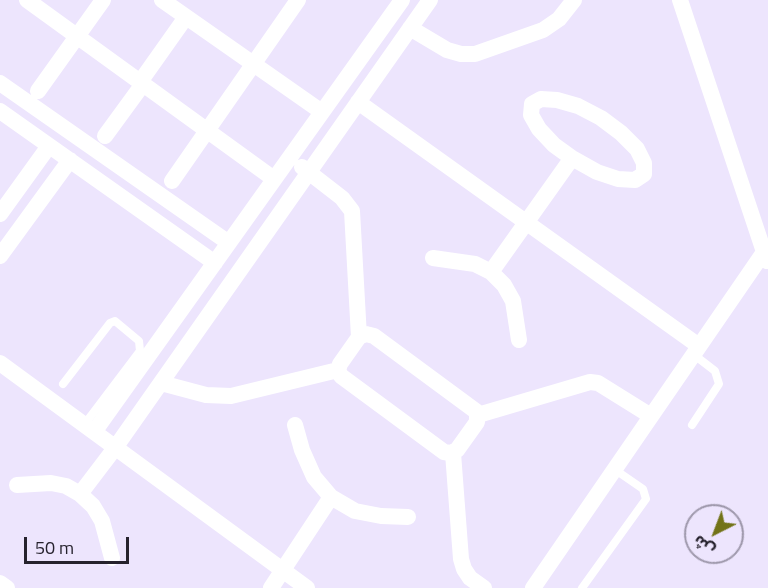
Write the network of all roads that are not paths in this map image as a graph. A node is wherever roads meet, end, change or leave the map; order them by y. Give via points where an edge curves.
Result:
1 (27, 0) edge
2 (103, 0) edge
3 (162, 0) edge
4 (298, 0) edge
5 (402, 0) edge
6 (430, 0) edge
7 (574, 0) edge
8 (680, 0) edge
9 (186, 17) junction
10 (410, 28) junction
11 (77, 36) junction
12 (254, 64) junction
13 (0, 82) edge
14 (141, 83) junction
15 (38, 91) dead end
16 (358, 102) junction
17 (0, 111) edge
18 (322, 112) junction
19 (207, 131) junction
20 (105, 135) dead end
21 (50, 146) junction
22 (290, 157) junction
23 (572, 158) junction
24 (70, 160) junction
25 (309, 172) junction
26 (274, 179) junction
27 (172, 181) dead end
28 (169, 201) junction
29 (0, 213) edge
30 (154, 220) junction
31 (526, 222) junction
32 (229, 243) junction
33 (0, 256) edge
34 (433, 258) dead end
35 (766, 258) edge
36 (214, 263) junction
37 (491, 272) junction
38 (359, 337) junction
39 (519, 340) dead end
40 (696, 350) junction
41 (0, 363) edge
42 (338, 370) junction
43 (161, 383) junction
44 (63, 384) dead end
45 (478, 415) junction
46 (651, 416) junction
47 (295, 425) dead end
48 (692, 425) dead end
49 (89, 429) junction
50 (116, 448) junction
51 (453, 453) junction
52 (614, 469) junction
53 (17, 485) dead end
54 (80, 494) junction
55 (331, 497) junction
56 (408, 517) dead end
57 (112, 558) dead end
58 (283, 570) junction
59 (0, 583) edge
60 (7, 588) edge
61 (271, 588) edge
62 (307, 588) edge
63 (484, 588) edge
64 (533, 588) edge
65 (582, 588) edge

1 - 11 street
2 - 11 street
3 - 9 street
4 - 12 street
5 - 18 street
6 - 10 street
7 - 10 street via 559,19 543,30 475,54 447,50
8 - 35 street
9 - 12 street
9 - 14 street
10 - 16 street
11 - 14 street
11 - 15 street
12 - 18 street
12 - 19 street
13 - 28 street
14 - 19 street
14 - 20 street
16 - 25 street
16 - 31 street
17 - 21 street
18 - 22 street
19 - 26 street
19 - 27 street
21 - 24 street
21 - 29 street
22 - 25 street
22 - 26 street
23 - 23 street via 618,179 634,180 644,174 637,149 601,118 557,100 541,99 532,104 531,115 539,129
23 - 31 street
24 - 30 street
24 - 33 street
25 - 38 street via 352,211
25 - 43 street
26 - 32 street
28 - 30 street
28 - 32 street
30 - 36 street
31 - 37 street
31 - 40 street
32 - 36 street
34 - 37 street via 475,264
35 - 40 street
36 - 49 street
37 - 39 street via 513,301
38 - 42 street
38 - 45 street via 374,336
40 - 46 street
40 - 48 lane via 720,384
41 - 49 street
42 - 43 street via 231,396 206,395
42 - 51 street via 343,378 435,446
43 - 50 street
44 - 49 lane via 110,323 115,321 140,341 140,351
45 - 46 street via 590,382 598,383
45 - 51 street via 477,422
46 - 52 street
47 - 55 street via 314,477
49 - 50 street
50 - 54 street
50 - 58 street
51 - 63 street via 461,559 470,578
52 - 64 street
52 - 65 lane via 643,489 646,499
53 - 54 street via 51,483
54 - 57 street via 102,521
55 - 56 street via 355,511
55 - 58 street
58 - 61 street
58 - 62 street
59 - 60 street

